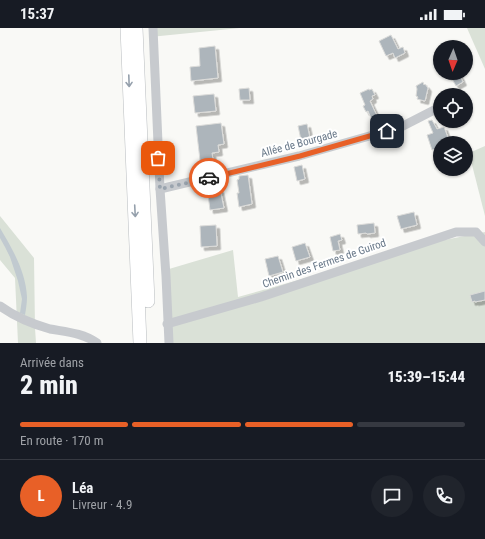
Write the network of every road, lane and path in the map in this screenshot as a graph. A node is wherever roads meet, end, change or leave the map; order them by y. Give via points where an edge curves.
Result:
1 (127, 28) edge
2 (136, 28) edge
3 (153, 28) edge
4 (433, 111) edge
5 (160, 189) junction
6 (485, 242) edge
7 (0, 306) edge
8 (167, 324) junction
9 (97, 343) edge
10 (140, 343) edge
11 (150, 343) edge
12 (168, 343) edge

1 -> 10 highway
2 - 11 highway
3 - 5 street
4 - 5 street, Allée de Bourgade via 401,127 300,156
5 - 8 street
6 - 8 street, Chemin des Fermes de Guirod via 476,232 456,232 261,297
7 - 9 street via 28,322 78,334
8 - 12 street

